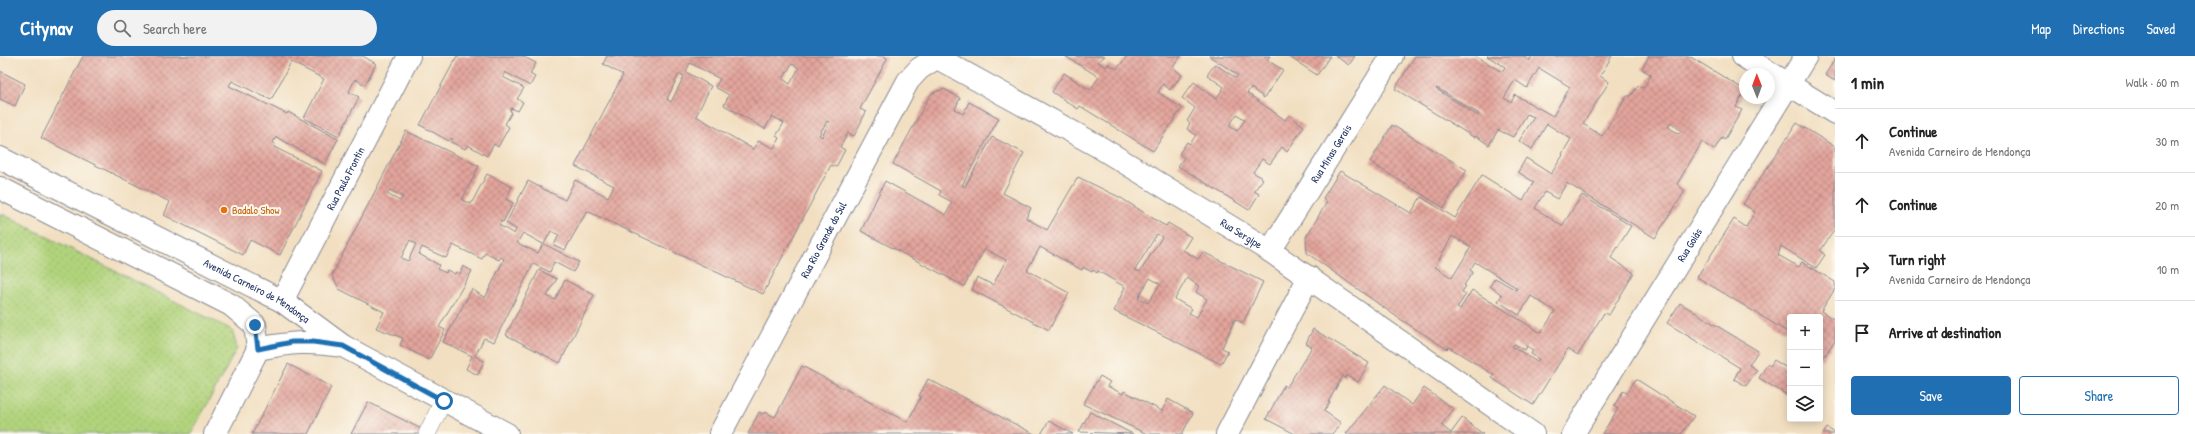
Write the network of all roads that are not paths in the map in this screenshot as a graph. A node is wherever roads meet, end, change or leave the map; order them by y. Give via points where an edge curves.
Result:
1 (409, 56) edge
2 (937, 56) edge
3 (1392, 56) edge
4 (1743, 56) edge
5 (1806, 56) edge
6 (1788, 84) junction
7 (1835, 113) edge
8 (0, 158) edge
9 (0, 188) edge
10 (1270, 251) junction
11 (1309, 277) junction
12 (282, 301) junction
13 (343, 346) junction
14 (258, 349) junction
15 (444, 401) junction
16 (215, 434) edge
17 (427, 434) edge
18 (507, 434) edge
19 (720, 434) edge
20 (1227, 434) edge
21 (1533, 434) edge
22 (1573, 434) edge

1 - 12 street, Rua Paulo Frontin
2 - 10 street, Rua Sergipe via 1096,145
2 - 19 street, Rua Rio Grande do Sul via 919,69 908,82
3 - 10 street, Rua Minas Gerais
4 - 6 street
5 - 6 street, Rua Goiás
6 - 7 street
6 - 22 street, Rua Goiás
8 - 12 street, Avenida Carneiro de Mendonça
9 - 14 street via 231,306 255,325
10 - 11 street, Rua Sergipe
11 - 20 street
11 - 21 street, Rua Sergipe
12 - 13 street, Avenida Carneiro de Mendonça
13 - 14 street via 292,342
13 - 15 street, Avenida Carneiro de Mendonça
14 - 16 street
15 - 17 lane
15 - 18 street, Avenida Carneiro de Mendonça

